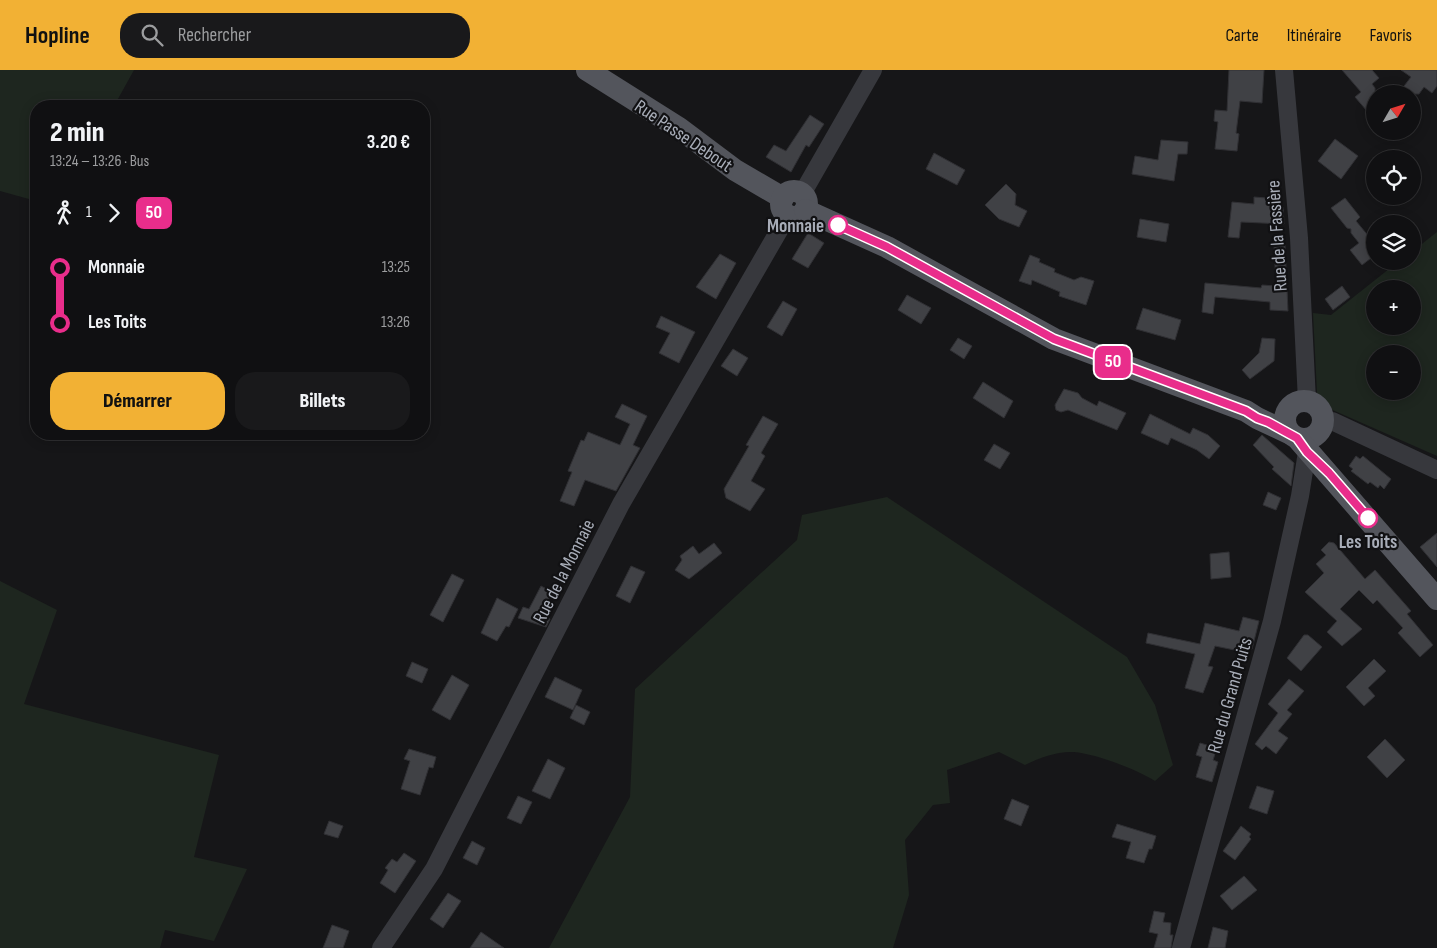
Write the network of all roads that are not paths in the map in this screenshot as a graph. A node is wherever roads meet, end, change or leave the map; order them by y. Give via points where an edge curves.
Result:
1 (587, 70) edge
2 (873, 70) edge
3 (1284, 70) edge
4 (794, 204) junction
5 (1298, 404) junction
6 (1246, 411) junction
7 (1307, 436) junction
8 (1437, 470) edge
9 (1437, 599) edge
10 (381, 948) edge
11 (1181, 948) edge

1 - 4 main road, Rue Passe Debout via 679,128 735,170
2 - 4 street, Rue de la Monnaie
3 - 5 street, Rue de la Fassière via 1297,213
4 - 6 main road, Rue Passe Debout via 887,247 1054,339
4 - 10 street, Rue de la Monnaie via 621,504 434,869
5 - 6 main road via 1265,412
5 - 7 main road via 1287,412 1286,424
5 - 7 main road via 1318,407 1322,412
6 - 7 main road, Rue Passe Debout
7 - 8 street via 1332,421
7 - 9 main road via 1329,473
7 - 11 street, Rue du Grand Puits via 1300,496 1272,621

